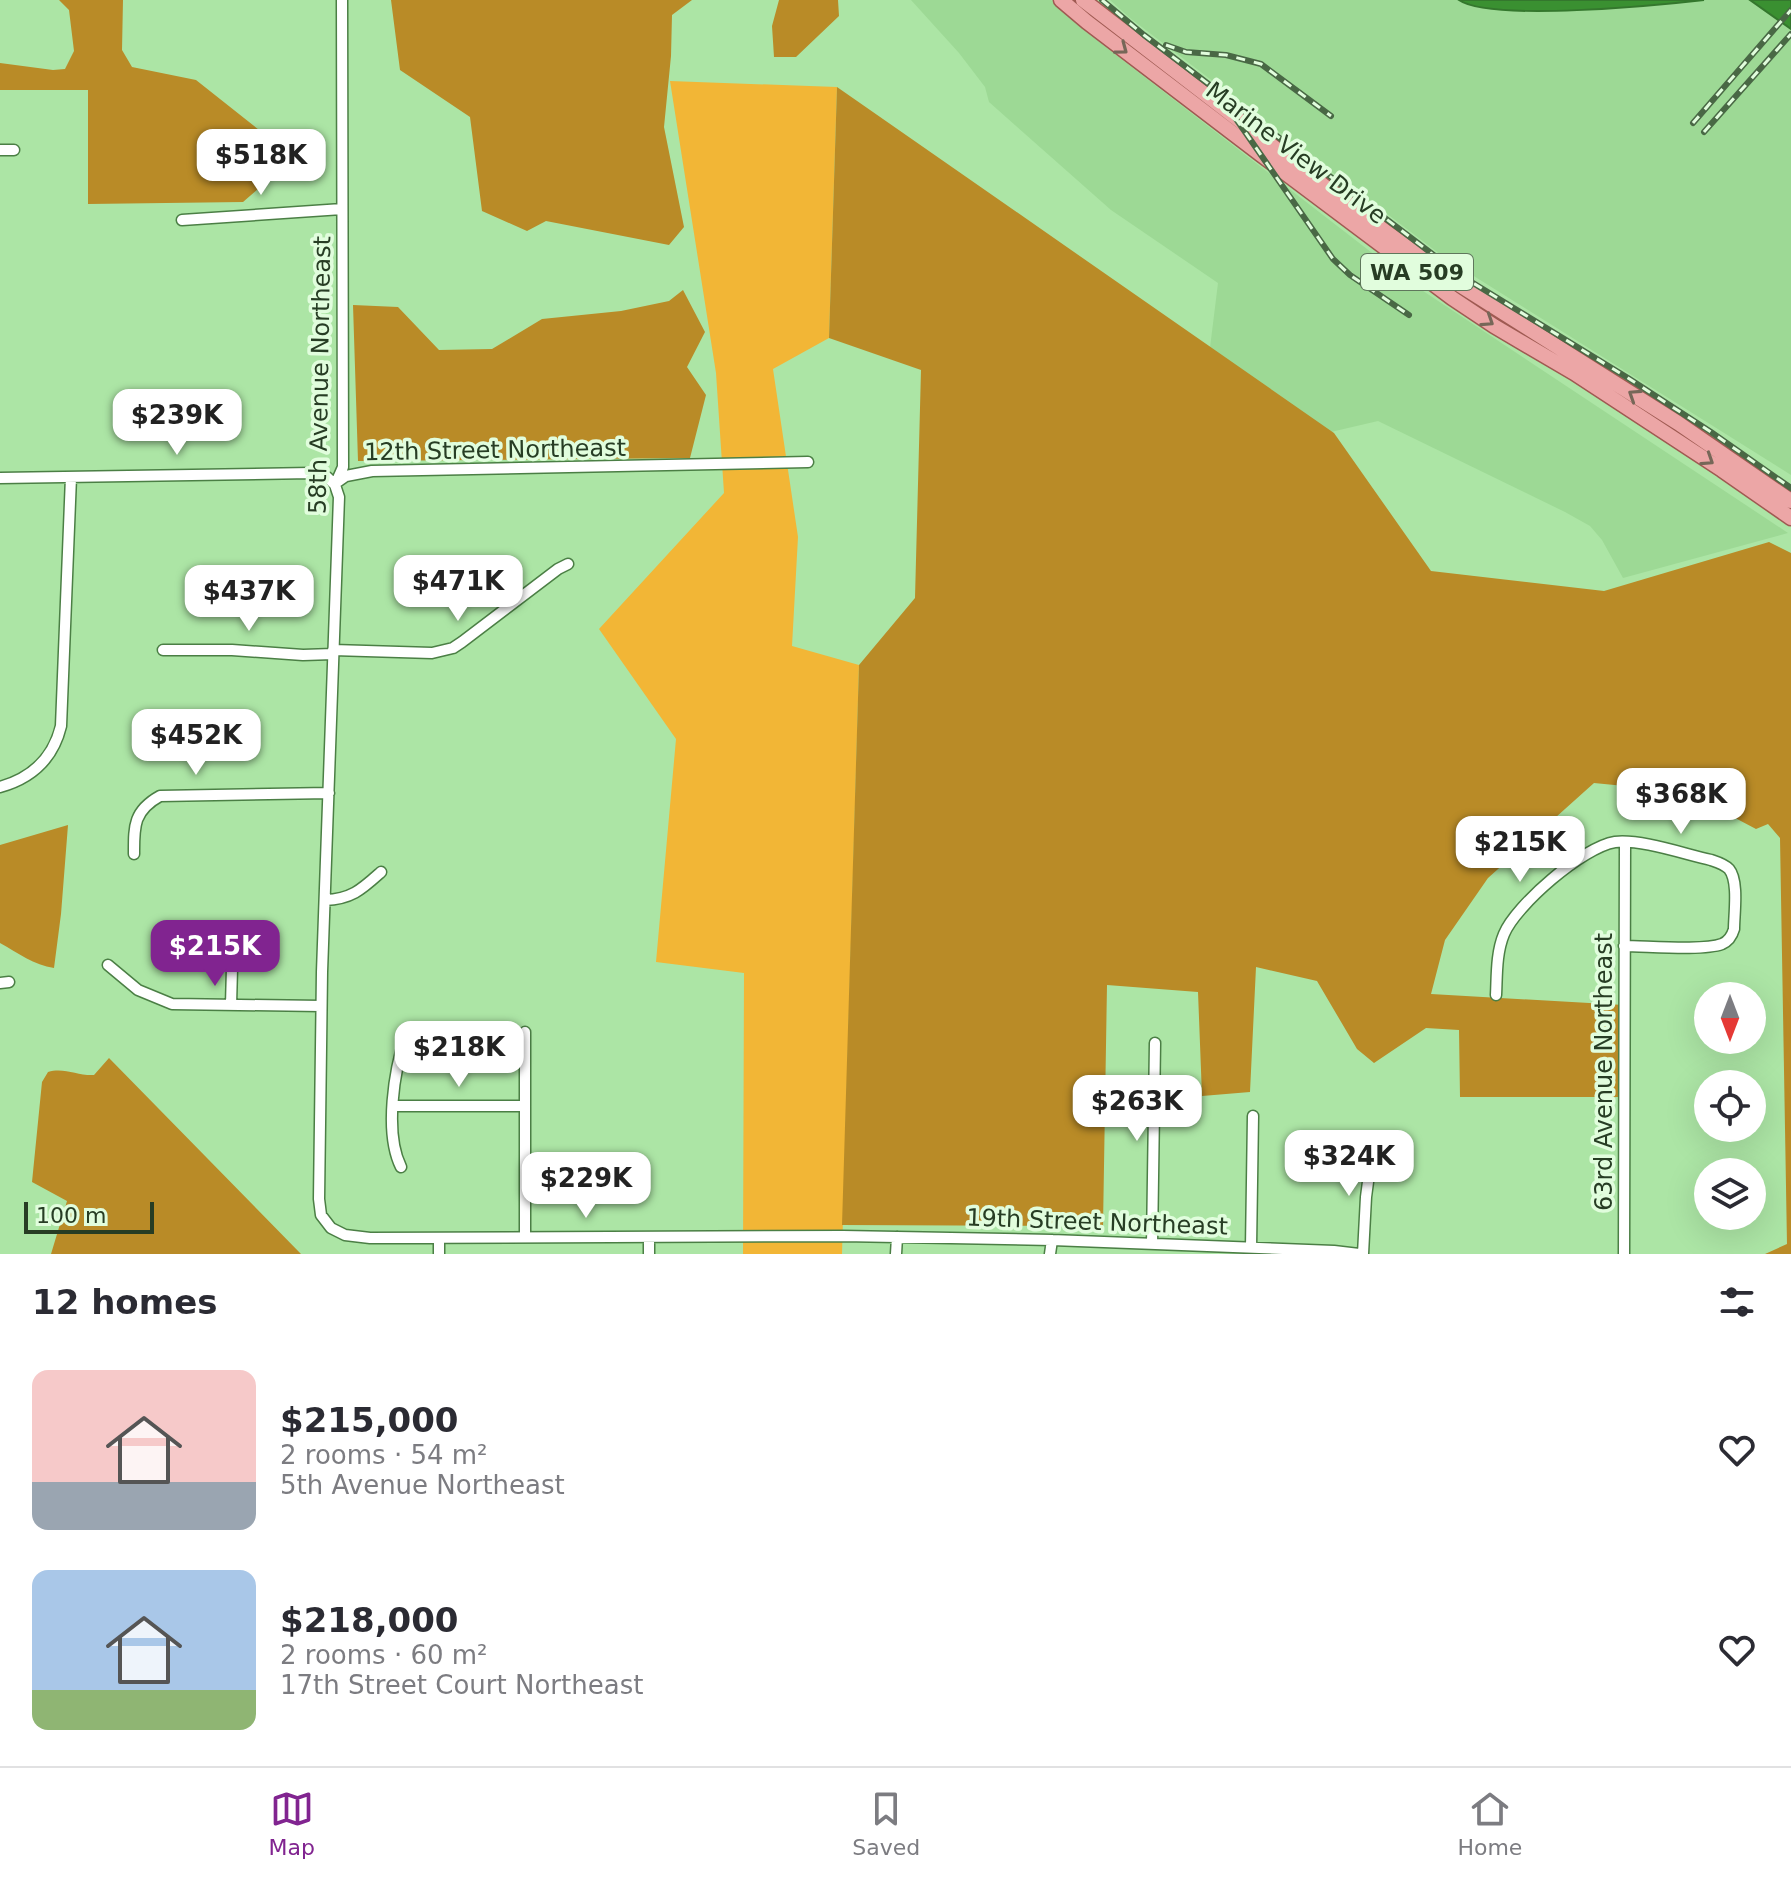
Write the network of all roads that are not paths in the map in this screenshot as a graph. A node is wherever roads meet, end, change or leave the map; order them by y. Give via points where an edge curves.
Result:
1 (342, 0) edge
2 (1061, 0) edge
3 (1083, 0) edge
4 (0, 150) edge
5 (14, 150) dead end
6 (342, 209) junction
7 (182, 220) dead end
8 (808, 462) dead end
9 (71, 477) junction
10 (0, 478) edge
11 (335, 485) junction
12 (1791, 501) edge
13 (1791, 518) edge
14 (568, 564) dead end
15 (163, 650) dead end
16 (333, 652) junction
17 (0, 787) edge
18 (329, 793) junction
19 (1625, 842) junction
20 (134, 854) dead end
21 (381, 872) dead end
22 (325, 900) junction
23 (1624, 946) junction
24 (108, 965) dead end
25 (232, 968) dead end
26 (1496, 995) dead end
27 (231, 1005) junction
28 (321, 1006) junction
29 (525, 1032) dead end
30 (406, 1035) dead end
31 (1155, 1043) dead end
32 (394, 1106) junction
33 (525, 1106) junction
34 (1253, 1116) dead end
35 (1373, 1144) dead end
36 (401, 1167) dead end
37 (331, 1228) joint
38 (525, 1237) junction
39 (649, 1237) junction
40 (897, 1237) junction
41 (439, 1239) junction
42 (1052, 1240) junction
43 (1152, 1244) junction
44 (1251, 1247) junction
45 (439, 1254) edge
46 (649, 1254) edge
47 (896, 1254) edge
48 (1050, 1254) edge
49 (1361, 1254) edge
50 (1624, 1254) edge

1 - 6 street, 58th Avenue Northeast
2 -> 13 main road, Marine View Drive / WA 509 via 1452,298
12 -> 3 main road, Marine View Drive / WA 509 via 1448,277
4 - 5 street
6 - 7 street
6 - 11 street, 58th Avenue Northeast via 343,467
8 - 11 street, 12th Street Northeast via 372,471 346,476
9 - 10 street, 12th Street Northeast
9 - 11 street, 12th Street Northeast via 311,473
9 - 17 street via 61,726 39,768
11 - 16 street, 58th Avenue Northeast via 339,497
14 - 16 street via 447,650
15 - 16 street
16 - 18 street, 58th Avenue Northeast
18 - 20 street via 160,796 136,819
18 - 22 street, 58th Avenue Northeast
19 - 23 street, 63rd Avenue Northeast
19 - 23 street via 1711,860 1727,867 1735,884 1734,929 1727,941 1711,946
19 - 26 street via 1583,855 1518,910 1502,940
21 - 22 street via 351,896
22 - 28 street, 58th Avenue Northeast
23 - 50 street, 63rd Avenue Northeast
24 - 27 street via 138,990 162,1001
25 - 27 street
27 - 28 street
28 - 37 street, 58th Avenue Northeast via 319,1199 321,1215
29 - 33 street
30 - 32 street
31 - 43 street
32 - 33 street
32 - 36 street via 393,1144
33 - 38 street
34 - 44 street
35 - 49 street
37 - 41 street, 19th Street Northeast via 354,1237
38 - 39 street, 19th Street Northeast
38 - 41 street, 19th Street Northeast
39 - 40 street, 19th Street Northeast
39 - 46 street
40 - 42 street, 19th Street Northeast
40 - 47 street
41 - 45 street
42 - 43 street, 19th Street Northeast
42 - 48 street
43 - 44 street, 19th Street Northeast
44 - 49 street, 19th Street Northeast

